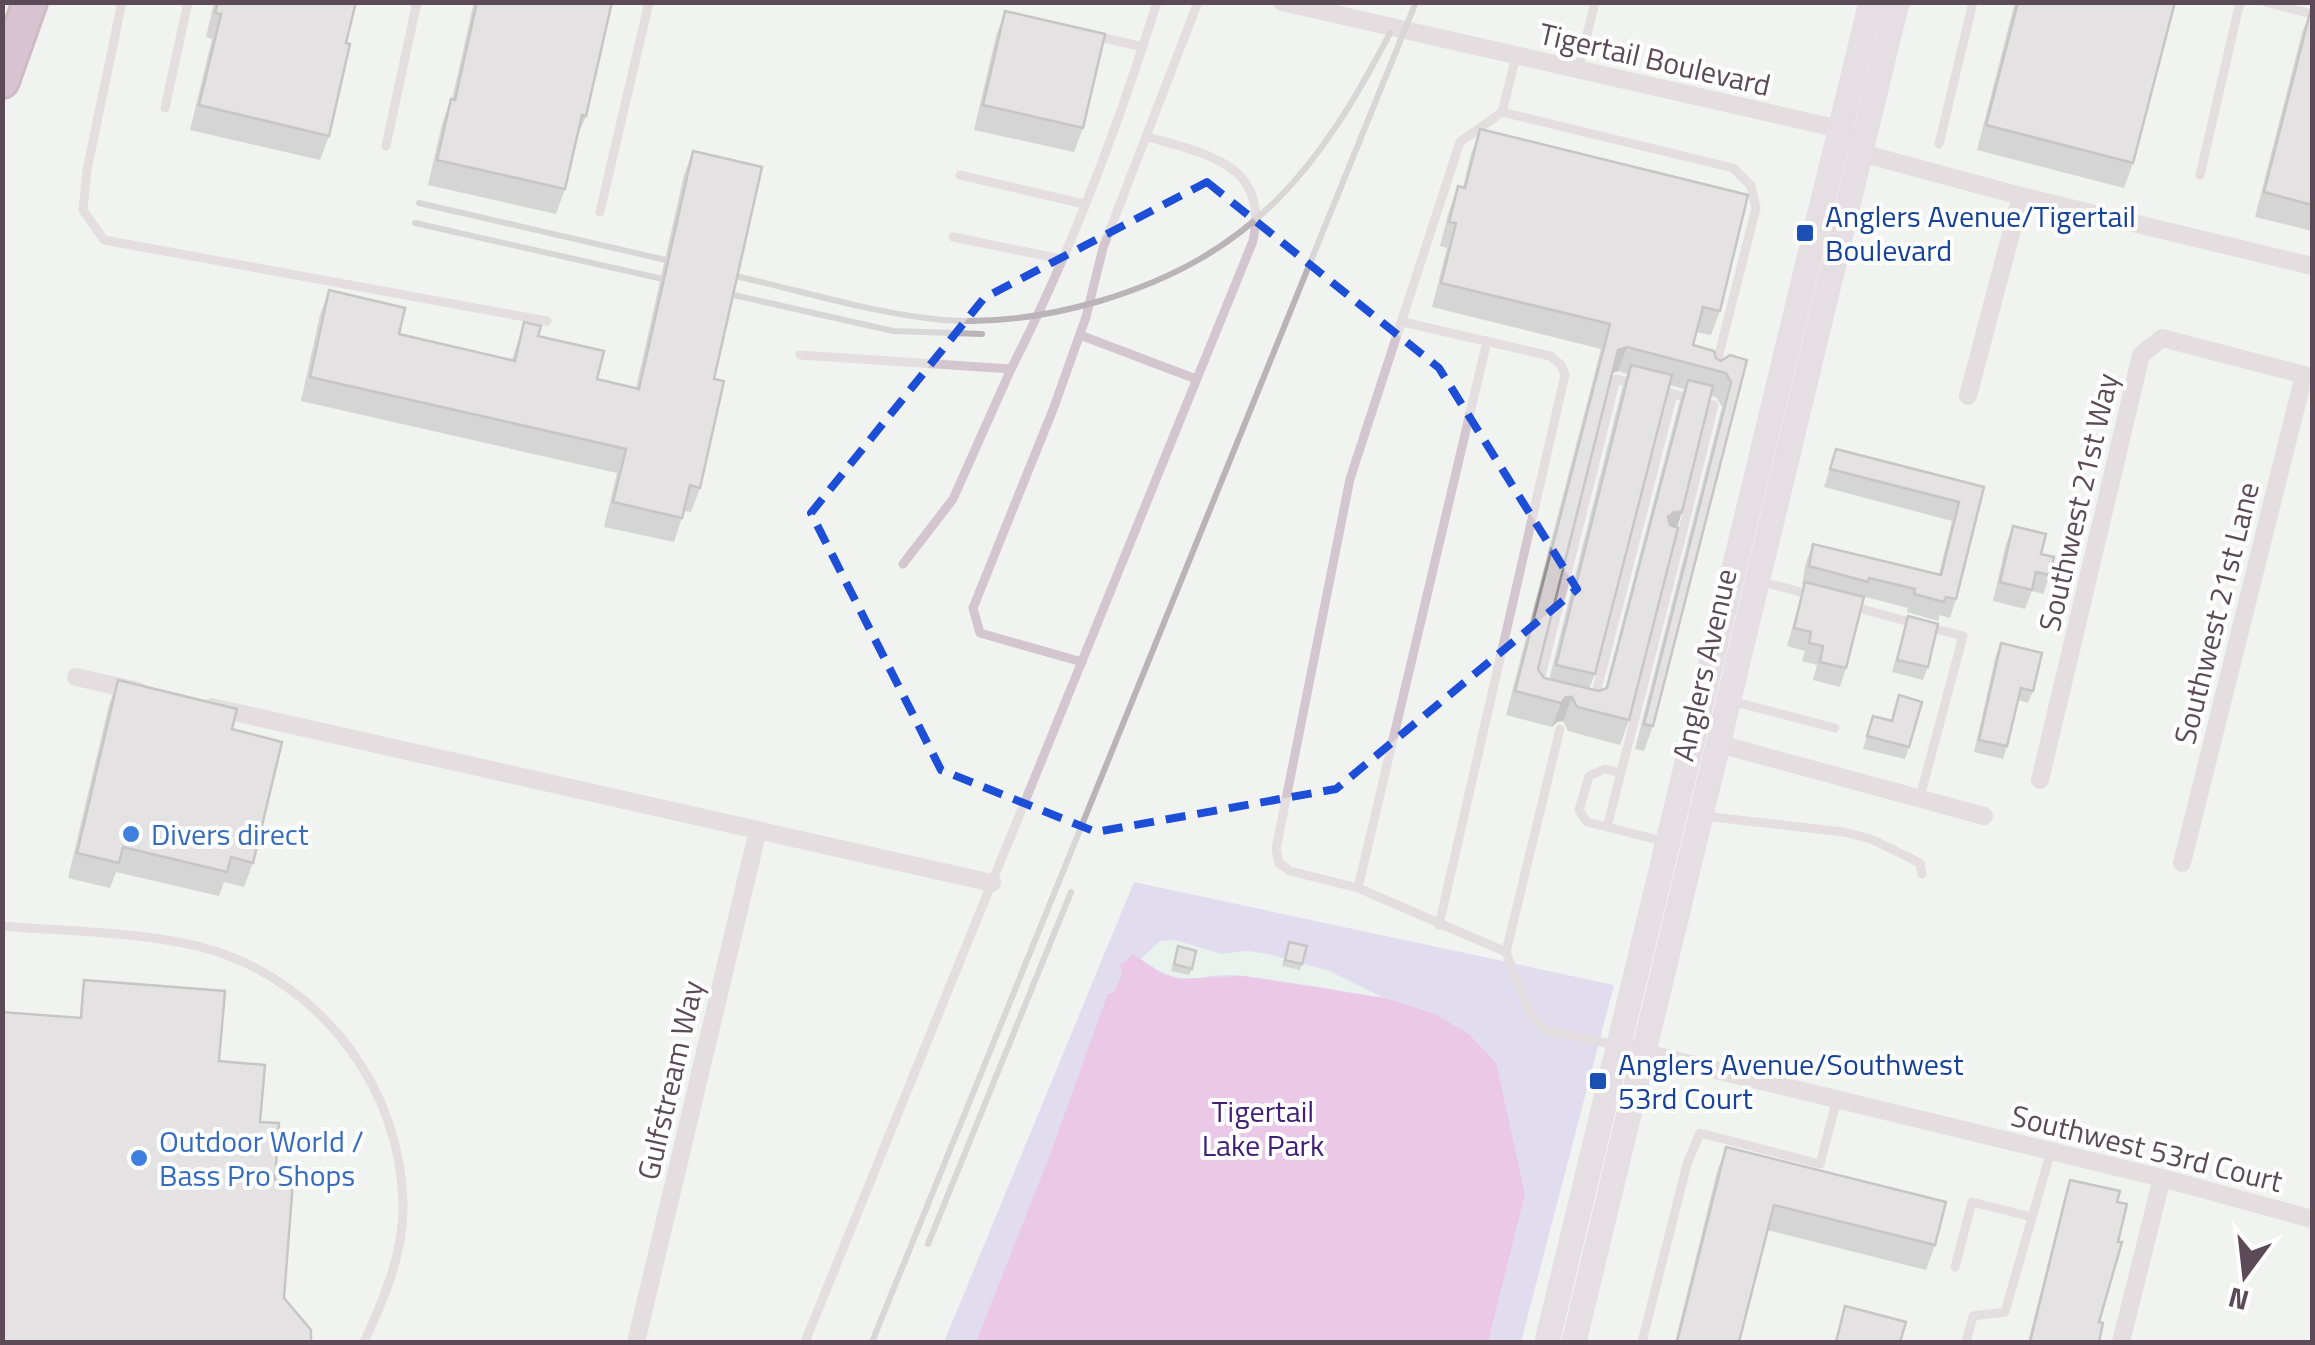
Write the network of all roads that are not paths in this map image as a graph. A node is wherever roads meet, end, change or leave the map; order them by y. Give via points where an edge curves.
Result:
1 (6, 2) edge
2 (30, 2) edge
3 (122, 2) edge
4 (188, 2) edge
5 (417, 2) edge
6 (649, 2) edge
7 (1157, 2) edge
8 (1198, 2) edge
9 (1282, 2) edge
10 (1596, 2) edge
11 (1870, 2) edge
12 (1897, 2) edge
13 (1973, 2) edge
14 (2240, 2) edge
15 (2265, 2) edge
16 (2312, 14) edge
17 (2, 25) edge
18 (1072, 30) edge
19 (1143, 47) junction
20 (1516, 57) junction
21 (1578, 71) junction
22 (2, 82) edge
23 (165, 108) dead end
24 (1502, 112) junction
25 (1840, 129) junction
26 (1148, 137) junction
27 (1938, 144) dead end
28 (386, 146) dead end
29 (1861, 153) junction
30 (960, 175) dead end
31 (2200, 175) dead end
32 (2021, 196) junction
33 (1084, 204) junction
34 (600, 212) dead end
35 (953, 237) dead end
36 (1061, 259) junction
37 (2312, 266) edge
38 (547, 322) dead end
39 (1403, 322) junction
40 (1080, 336) junction
41 (1487, 341) junction
42 (800, 355) dead end
43 (1012, 369) junction
44 (2308, 376) edge
45 (1713, 377) edge
46 (1196, 380) junction
47 (1673, 394) junction
48 (1968, 396) dead end
49 (1667, 544) edge
50 (1678, 546) junction
51 (903, 564) dead end
52 (1758, 580) junction
53 (1082, 662) junction
54 (76, 677) dead end
55 (148, 693) edge
56 (1536, 695) edge
57 (1728, 700) junction
58 (202, 705) edge
59 (1592, 708) edge
60 (1835, 728) dead end
61 (1560, 730) dead end
62 (1719, 744) junction
63 (1621, 773) junction
64 (2040, 780) dead end
65 (1920, 796) junction
66 (1701, 816) junction
67 (1984, 816) dead end
68 (1608, 827) junction
69 (758, 830) junction
70 (1668, 842) junction
71 (2182, 864) dead end
72 (1922, 874) dead end
73 (992, 883) junction
74 (1358, 888) junction
75 (1440, 925) junction
76 (2, 926) edge
77 (1506, 952) junction
78 (1618, 1046) junction
79 (1644, 1052) junction
80 (1838, 1099) junction
81 (2051, 1151) junction
82 (2162, 1178) junction
83 (2032, 1217) junction
84 (2312, 1218) edge
85 (1955, 1268) dead end
86 (364, 1342) edge
87 (636, 1342) edge
88 (805, 1342) edge
89 (1547, 1342) edge
90 (1574, 1342) edge
91 (1642, 1342) edge
92 (1966, 1342) edge
93 (2121, 1342) edge

1 - 17 highway
2 - 22 highway
3 - 38 lane via 83,210 104,240
4 - 23 lane
5 - 28 lane
6 - 34 lane
7 - 19 lane
8 - 26 lane
9 - 20 street, Tigertail Boulevard
10 - 21 lane
11 - 25 street, Anglers Avenue
12 - 29 street, Anglers Avenue
13 - 27 lane
14 - 31 lane
15 - 16 lane
18 - 19 lane
19 - 33 lane
20 - 21 street, Tigertail Boulevard
20 - 24 lane
21 - 25 street, Tigertail Boulevard
24 - 39 lane via 1460,142
24 - 45 lane via 1733,168 1750,186 1756,208
25 - 29 street
25 - 70 street, Anglers Avenue
26 - 40 lane via 1102,248
26 - 46 lane via 1228,165 1250,185 1257,220
29 - 32 street
29 - 52 street, Anglers Avenue
30 - 33 lane
32 - 37 street
32 - 48 street
33 - 36 lane
35 - 36 lane
36 - 43 lane
39 - 41 lane
39 - 74 lane via 1350,479 1276,849 1290,871
40 - 46 lane
40 - 53 lane via 972,608 980,633
41 - 74 lane
41 - 75 lane via 1550,356 1565,375
42 - 43 lane
43 - 51 lane via 953,500
44 - 64 street, Southwest 21st Way via 2162,338 2142,355
44 - 71 street, Southwest 21st Lane
46 - 53 lane
47 - 50 lane via 1714,405
47 - 56 lane via 1616,379
47 - 59 lane
49 - 50 lane
50 - 63 lane
52 - 57 street, Anglers Avenue
52 - 65 lane via 1963,636
53 - 73 lane
54 - 55 street
57 - 60 lane
57 - 62 street, Anglers Avenue
58 - 69 street
61 - 77 lane
62 - 65 street
62 - 66 street, Anglers Avenue
63 - 68 lane
63 - 68 lane via 1605,769 1589,776 1579,810 1586,822
65 - 67 street
66 - 72 lane via 1871,839 1920,863
66 - 79 street, Anglers Avenue
68 - 70 lane
69 - 73 street
69 - 87 street, Gulfstream Way
70 - 78 street, Anglers Avenue
73 - 88 lane
74 - 75 lane
75 - 77 lane
76 - 86 lane via 178,942 215,952 292,990 346,1042 393,1136 403,1206 386,1294
77 - 78 lane via 1529,1012 1544,1030
78 - 79 street, Southwest 53rd Court
78 - 89 street, Anglers Avenue
79 - 80 street, Southwest 53rd Court
79 - 90 street, Anglers Avenue
80 - 81 street, Southwest 53rd Court
80 - 91 lane via 1820,1164 1700,1133
81 - 82 street, Southwest 53rd Court
81 - 83 lane
82 - 84 street, Southwest 53rd Court
82 - 93 street
83 - 85 lane via 1972,1202
83 - 92 lane via 2004,1312 1973,1316

